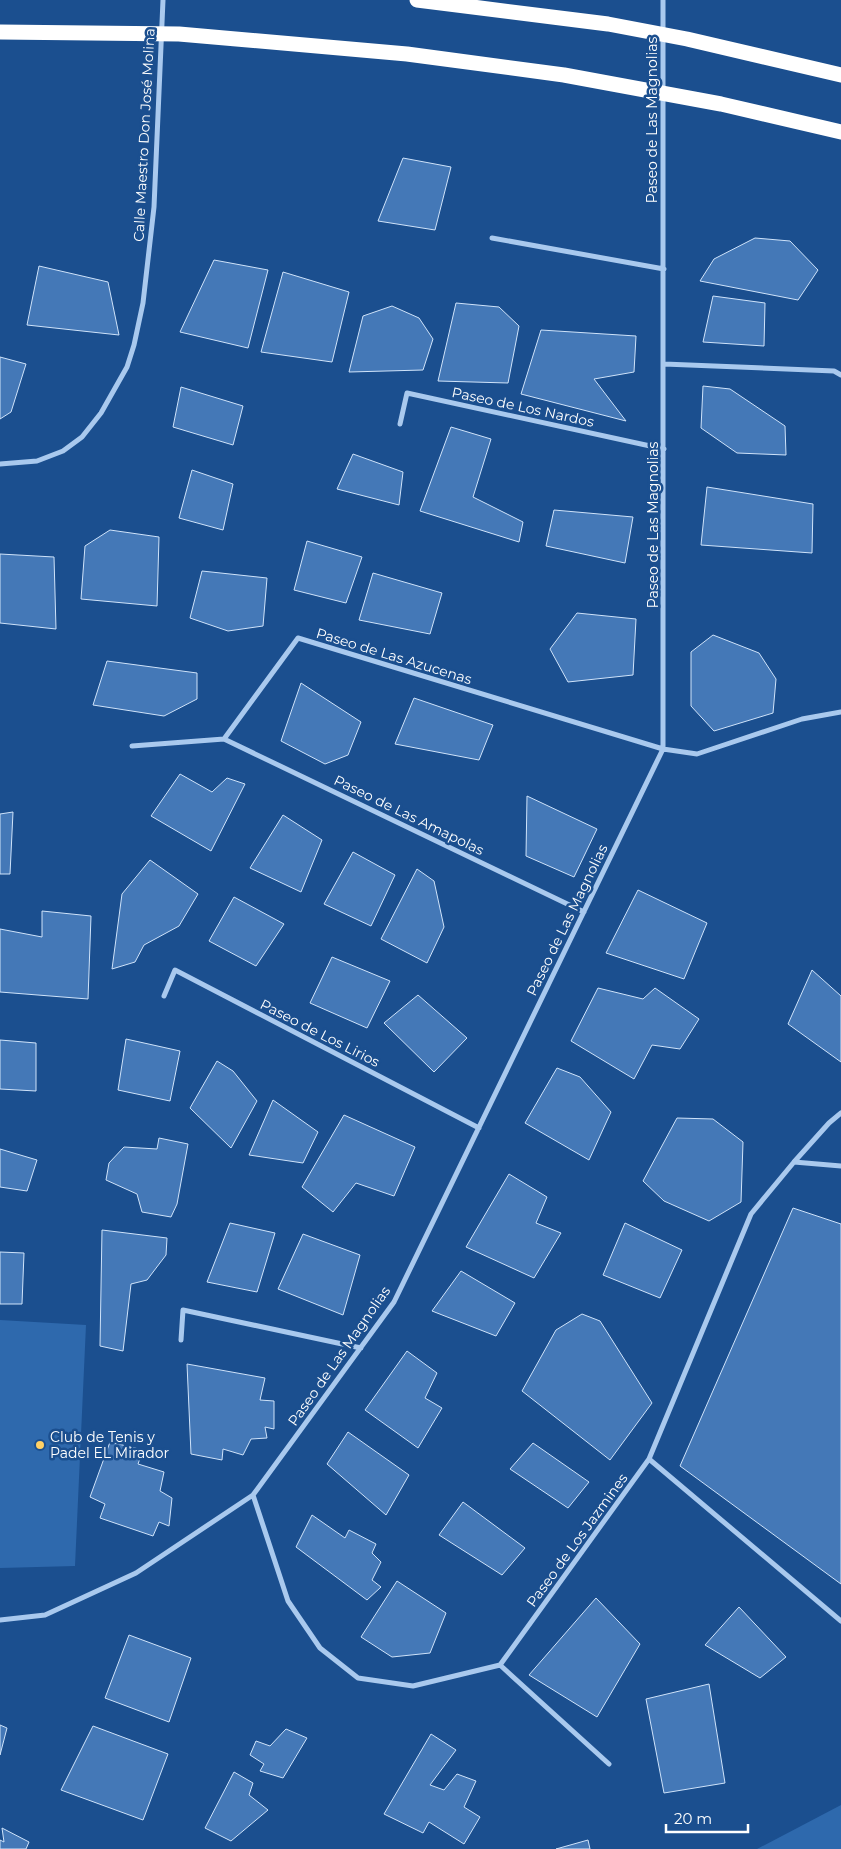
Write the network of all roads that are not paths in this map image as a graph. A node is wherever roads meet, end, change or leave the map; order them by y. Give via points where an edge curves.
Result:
1 (163, 0) edge
2 (417, 0) edge
3 (663, 1) edge
4 (0, 32) edge
5 (841, 75) edge
6 (841, 132) edge
7 (492, 238) dead end
8 (664, 269) junction
9 (664, 364) junction
10 (841, 375) edge
11 (400, 424) dead end
12 (664, 449) junction
13 (0, 464) edge
14 (841, 712) edge
15 (224, 739) junction
16 (132, 746) dead end
17 (663, 749) junction
18 (584, 912) junction
19 (164, 996) dead end
20 (841, 1113) edge
21 (479, 1128) junction
22 (794, 1162) junction
23 (841, 1166) edge
24 (181, 1340) dead end
25 (361, 1348) junction
26 (649, 1459) junction
27 (253, 1495) junction
28 (0, 1620) edge
29 (841, 1621) edge
30 (500, 1664) junction
31 (609, 1764) dead end

1 - 13 street, Calle Maestro Don José Molina via 154,207 143,303 127,367 101,413 82,437 63,450 37,461
2 - 5 highway via 608,24
3 - 8 street, Paseo de Las Magnolias
4 - 6 highway via 179,34 407,54 564,75 721,104
7 - 8 street
8 - 9 street, Paseo de Las Magnolias
9 - 10 street via 834,371
9 - 12 street, Paseo de Las Magnolias
11 - 12 street, Paseo de Los Nardos via 407,394
12 - 17 street, Paseo de Las Magnolias
14 - 17 street via 802,719 697,754
15 - 16 street
15 - 17 street, Paseo de Las Azucenas via 298,638
15 - 18 street, Paseo de Las Amapolas
17 - 18 street, Paseo de Las Magnolias
18 - 21 street, Paseo de Las Magnolias
19 - 21 street, Paseo de Los Lirios via 175,970
20 - 22 street, Paseo de Los Jazmines
21 - 25 street, Paseo de Las Magnolias via 394,1302
22 - 23 street
22 - 26 street, Paseo de Los Jazmines via 751,1214
24 - 25 street via 183,1310
25 - 27 street, Paseo de Las Magnolias
26 - 29 street
26 - 30 street, Paseo de Los Jazmines
27 - 28 street, Paseo de Las Magnolias via 136,1573 45,1615
27 - 30 street via 288,1601 320,1648 358,1678 413,1686
30 - 31 street

